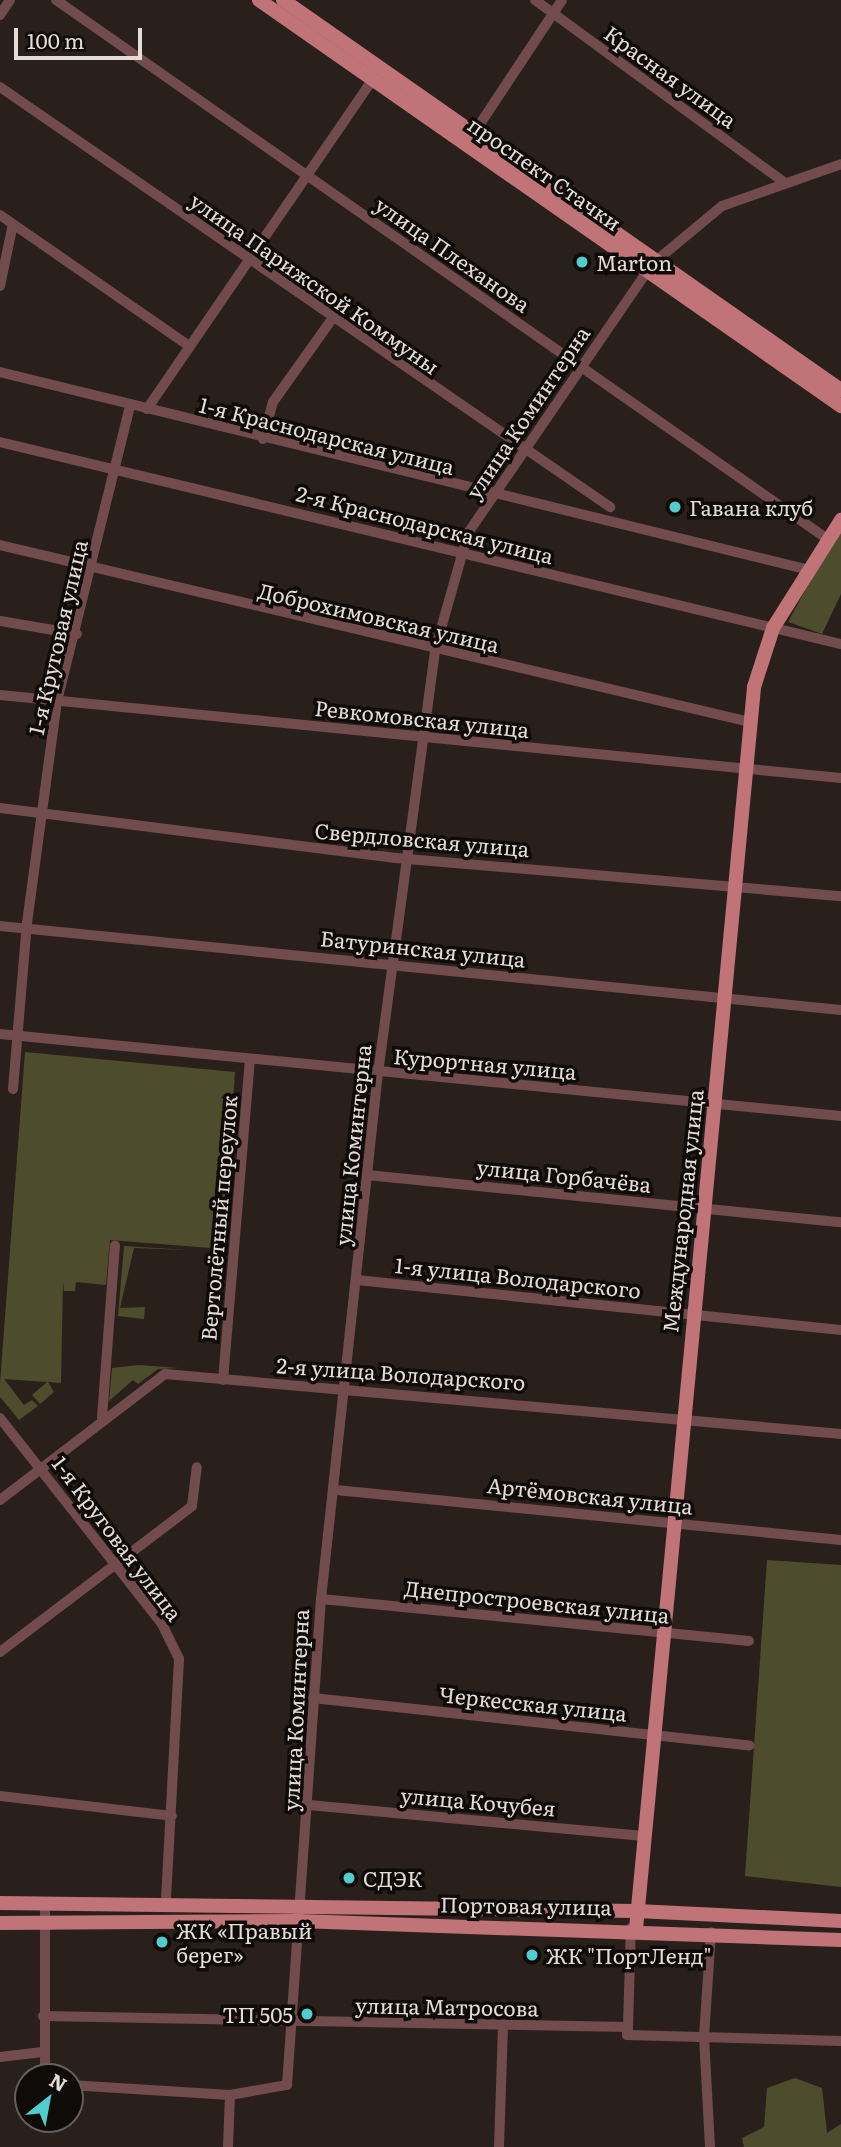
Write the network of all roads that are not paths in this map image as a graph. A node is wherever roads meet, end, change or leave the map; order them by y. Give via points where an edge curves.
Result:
1 (10, 0) edge
2 (56, 0) edge
3 (260, 0) edge
4 (283, 0) edge
5 (535, 0) edge
6 (562, 0) edge
7 (554, 13) junction
8 (0, 15) edge
9 (373, 79) junction
10 (0, 87) edge
11 (474, 133) junction
12 (841, 164) edge
13 (306, 176) junction
14 (785, 183) junction
15 (0, 215) edge
16 (13, 224) junction
17 (247, 259) junction
18 (653, 265) junction
19 (0, 286) edge
20 (332, 319) junction
21 (188, 345) junction
22 (581, 365) junction
23 (0, 372) edge
24 (841, 390) edge
25 (130, 405) junction
26 (841, 406) edge
27 (147, 409) junction
28 (263, 439) junction
29 (0, 442) edge
30 (523, 450) junction
31 (116, 469) junction
32 (492, 497) junction
33 (610, 507) dead end
34 (841, 520) edge
35 (829, 540) junction
36 (0, 545) edge
37 (461, 552) junction
38 (92, 568) junction
39 (810, 570) junction
40 (0, 621) edge
41 (773, 628) junction
42 (77, 634) junction
43 (841, 644) edge
44 (435, 650) junction
45 (0, 695) edge
46 (57, 701) junction
47 (750, 722) junction
48 (419, 737) junction
49 (745, 769) junction
50 (841, 778) edge
51 (0, 808) edge
52 (41, 818) junction
53 (404, 858) junction
54 (734, 885) junction
55 (841, 897) edge
56 (0, 926) edge
57 (26, 928) junction
58 (392, 963) junction
59 (723, 999) junction
60 (841, 1010) edge
61 (0, 1034) edge
62 (15, 1037) junction
63 (250, 1059) junction
64 (378, 1073) junction
65 (13, 1089) dead end
66 (713, 1103) junction
67 (841, 1116) edge
68 (367, 1175) junction
69 (704, 1208) junction
70 (841, 1222) edge
71 (115, 1245) dead end
72 (357, 1279) junction
73 (693, 1314) junction
74 (841, 1330) edge
75 (223, 1380) junction
76 (346, 1387) junction
77 (683, 1417) junction
78 (0, 1418) edge
79 (102, 1418) junction
80 (841, 1434) edge
81 (197, 1467) dead end
82 (40, 1468) junction
83 (336, 1490) junction
84 (0, 1500) edge
85 (673, 1522) junction
86 (841, 1540) edge
87 (116, 1564) junction
88 (321, 1599) junction
89 (663, 1632) junction
90 (749, 1641) dead end
91 (0, 1652) edge
92 (313, 1698) junction
93 (653, 1736) junction
94 (749, 1745) dead end
95 (0, 1797) edge
96 (309, 1805) junction
97 (172, 1816) junction
98 (644, 1836) junction
99 (166, 1902) junction
100 (0, 1903) edge
101 (45, 1903) junction
102 (300, 1904) junction
103 (637, 1911) junction
104 (819, 1918) junction
105 (299, 1921) junction
106 (841, 1921) edge
107 (0, 1923) edge
108 (44, 1923) junction
109 (634, 1928) junction
110 (711, 1931) junction
111 (819, 1937) junction
112 (841, 1940) edge
113 (43, 2016) junction
114 (294, 2023) junction
115 (503, 2026) junction
116 (628, 2027) junction
117 (704, 2037) junction
118 (841, 2041) edge
119 (43, 2052) junction
120 (0, 2057) edge
121 (44, 2063) edge
122 (84, 2085) edge
123 (230, 2095) junction
124 (228, 2147) edge
125 (499, 2147) edge
126 (710, 2147) edge

1 - 8 street
2 - 13 street, улица Плеханова
3 - 9 main road, проспект Стачки
4 - 11 main road, проспект Стачки
5 - 7 street, Красная улица
6 - 7 street
7 - 11 street
7 - 14 street, Красная улица
9 - 13 street
9 - 18 main road, проспект Стачки
10 - 17 street, улица Парижской Коммуны
11 - 18 main road, проспект Стачки
12 - 14 street, улица Коминтерна
13 - 17 street
13 - 22 street, улица Плеханова
14 - 18 street, улица Коминтерна via 710,213
15 - 16 street
16 - 19 street
16 - 21 street
17 - 20 street, улица Парижской Коммуны
17 - 21 street
18 - 22 street, улица Коминтерна
18 - 24 main road, проспект Стачки
18 - 26 main road, проспект Стачки
20 - 28 street via 273,402
20 - 30 street, улица Парижской Коммуны
21 - 27 street
22 - 30 street, улица Коминтерна
22 - 35 street, улица Плеханова
23 - 25 street, 1-я Краснодарская улица
25 - 27 street, 1-я Краснодарская улица
25 - 31 street, 1-я Круговая улица
27 - 28 street, 1-я Краснодарская улица
28 - 32 street, 1-я Краснодарская улица
29 - 31 street, 2-я Краснодарская улица
30 - 32 street, улица Коминтерна
30 - 33 street, улица Парижской Коммуны
31 - 37 street, 2-я Краснодарская улица
31 - 38 street, 1-я Круговая улица
32 - 37 street, улица Коминтерна
32 - 39 street, 1-я Краснодарская улица
34 - 35 main road, Международная улица
35 - 39 main road, Международная улица
36 - 38 street, Доброхимовская улица
37 - 41 street, 2-я Краснодарская улица
37 - 44 street, улица Коминтерна
38 - 42 street, 1-я Круговая улица
38 - 44 street, Доброхимовская улица
39 - 41 main road, Международная улица
40 - 42 street
41 - 43 street, 2-я Краснодарская улица
41 - 47 main road, Международная улица via 761,657
42 - 46 street, 1-я Круговая улица
44 - 47 street, Доброхимовская улица
44 - 48 street, улица Коминтерна
45 - 46 street, Ревкомовская улица
46 - 48 street, Ревкомовская улица
46 - 52 street, 1-я Круговая улица
47 - 49 main road, Международная улица
48 - 49 street, Ревкомовская улица
48 - 53 street, улица Коминтерна
49 - 50 street, Ревкомовская улица
49 - 54 main road, Международная улица
51 - 52 street, Свердловская улица
52 - 53 street, Свердловская улица
52 - 57 street, 1-я Круговая улица
53 - 54 street, Свердловская улица
53 - 58 street, улица Коминтерна
54 - 55 street, Свердловская улица
54 - 59 main road, Международная улица
56 - 57 street, Батуринская улица
57 - 58 street, Батуринская улица
57 - 62 street, 1-я Круговая улица
58 - 59 street, Батуринская улица
58 - 64 street, улица Коминтерна
59 - 60 street, Батуринская улица
59 - 66 main road, Международная улица
61 - 62 street, Курортная улица
62 - 63 street, Курортная улица
62 - 65 street, 1-я Круговая улица
63 - 64 street, Курортная улица
63 - 75 street, Вертолётный переулок
64 - 66 street, Курортная улица
64 - 68 street, улица Коминтерна
66 - 67 street, Курортная улица
66 - 69 main road, Международная улица
68 - 69 street, улица Горбачёва
68 - 72 street, улица Коминтерна
69 - 70 street, улица Горбачёва
69 - 73 main road, Международная улица
71 - 79 street
72 - 73 street, 1-я улица Володарского
72 - 76 street, улица Коминтерна
73 - 74 street, 1-я улица Володарского
73 - 77 main road, Международная улица
75 - 76 street, 2-я улица Володарского
75 - 79 street, 2-я улица Володарского via 160,1374
76 - 77 street, 2-я улица Володарского
76 - 83 street, улица Коминтерна
77 - 80 street, 2-я улица Володарского
77 - 85 main road, Международная улица
78 - 82 street, 1-я Круговая улица
79 - 82 street, 2-я улица Володарского
81 - 87 street via 192,1506
82 - 84 street, 2-я улица Володарского
82 - 87 street, 1-я Круговая улица
83 - 85 street, Артёмовская улица
83 - 88 street, улица Коминтерна
85 - 86 street, Артёмовская улица
85 - 89 main road, Международная улица
87 - 91 street
87 - 97 street, 1-я Круговая улица via 162,1624 183,1674
88 - 89 street, Днепростроевская улица
88 - 92 street, улица Коминтерна
89 - 90 street, Днепростроевская улица
89 - 93 main road, Международная улица
92 - 93 street, Черкесская улица
92 - 96 street, улица Коминтерна
93 - 94 street, Черкесская улица
93 - 98 main road, Международная улица
95 - 97 street
96 - 98 street, улица Кочубея
96 - 102 street, улица Коминтерна
97 - 99 street, 1-я Круговая улица
98 - 103 main road, Международная улица
99 - 101 main road, Портовая улица
99 - 102 main road, Портовая улица
100 - 101 main road, Портовая улица
101 - 108 street
102 - 103 main road, Портовая улица
102 - 105 street, улица Коминтерна
103 - 104 main road, Портовая улица
103 - 109 main road, Международная улица
104 - 106 main road, Портовая улица
104 - 111 main road via 812,1928
105 - 108 main road, Портовая улица
105 - 109 main road, Портовая улица
105 - 114 street, улица Коминтерна
107 - 108 main road, Портовая улица
108 - 113 street
109 - 110 main road, Портовая улица
109 - 116 street, Международная улица
110 - 111 main road, Портовая улица
110 - 117 street
111 - 112 main road, Портовая улица
113 - 114 street, улица Матросова
113 - 119 street
114 - 115 street, улица Матросова
114 - 123 street, улица Коминтерна via 287,2085
115 - 116 street, улица Матросова
115 - 125 street
116 - 117 street, улица Матросова via 627,2035
117 - 118 street, улица Матросова
117 - 126 street
119 - 120 street
119 - 121 street
122 - 123 street
123 - 124 street

